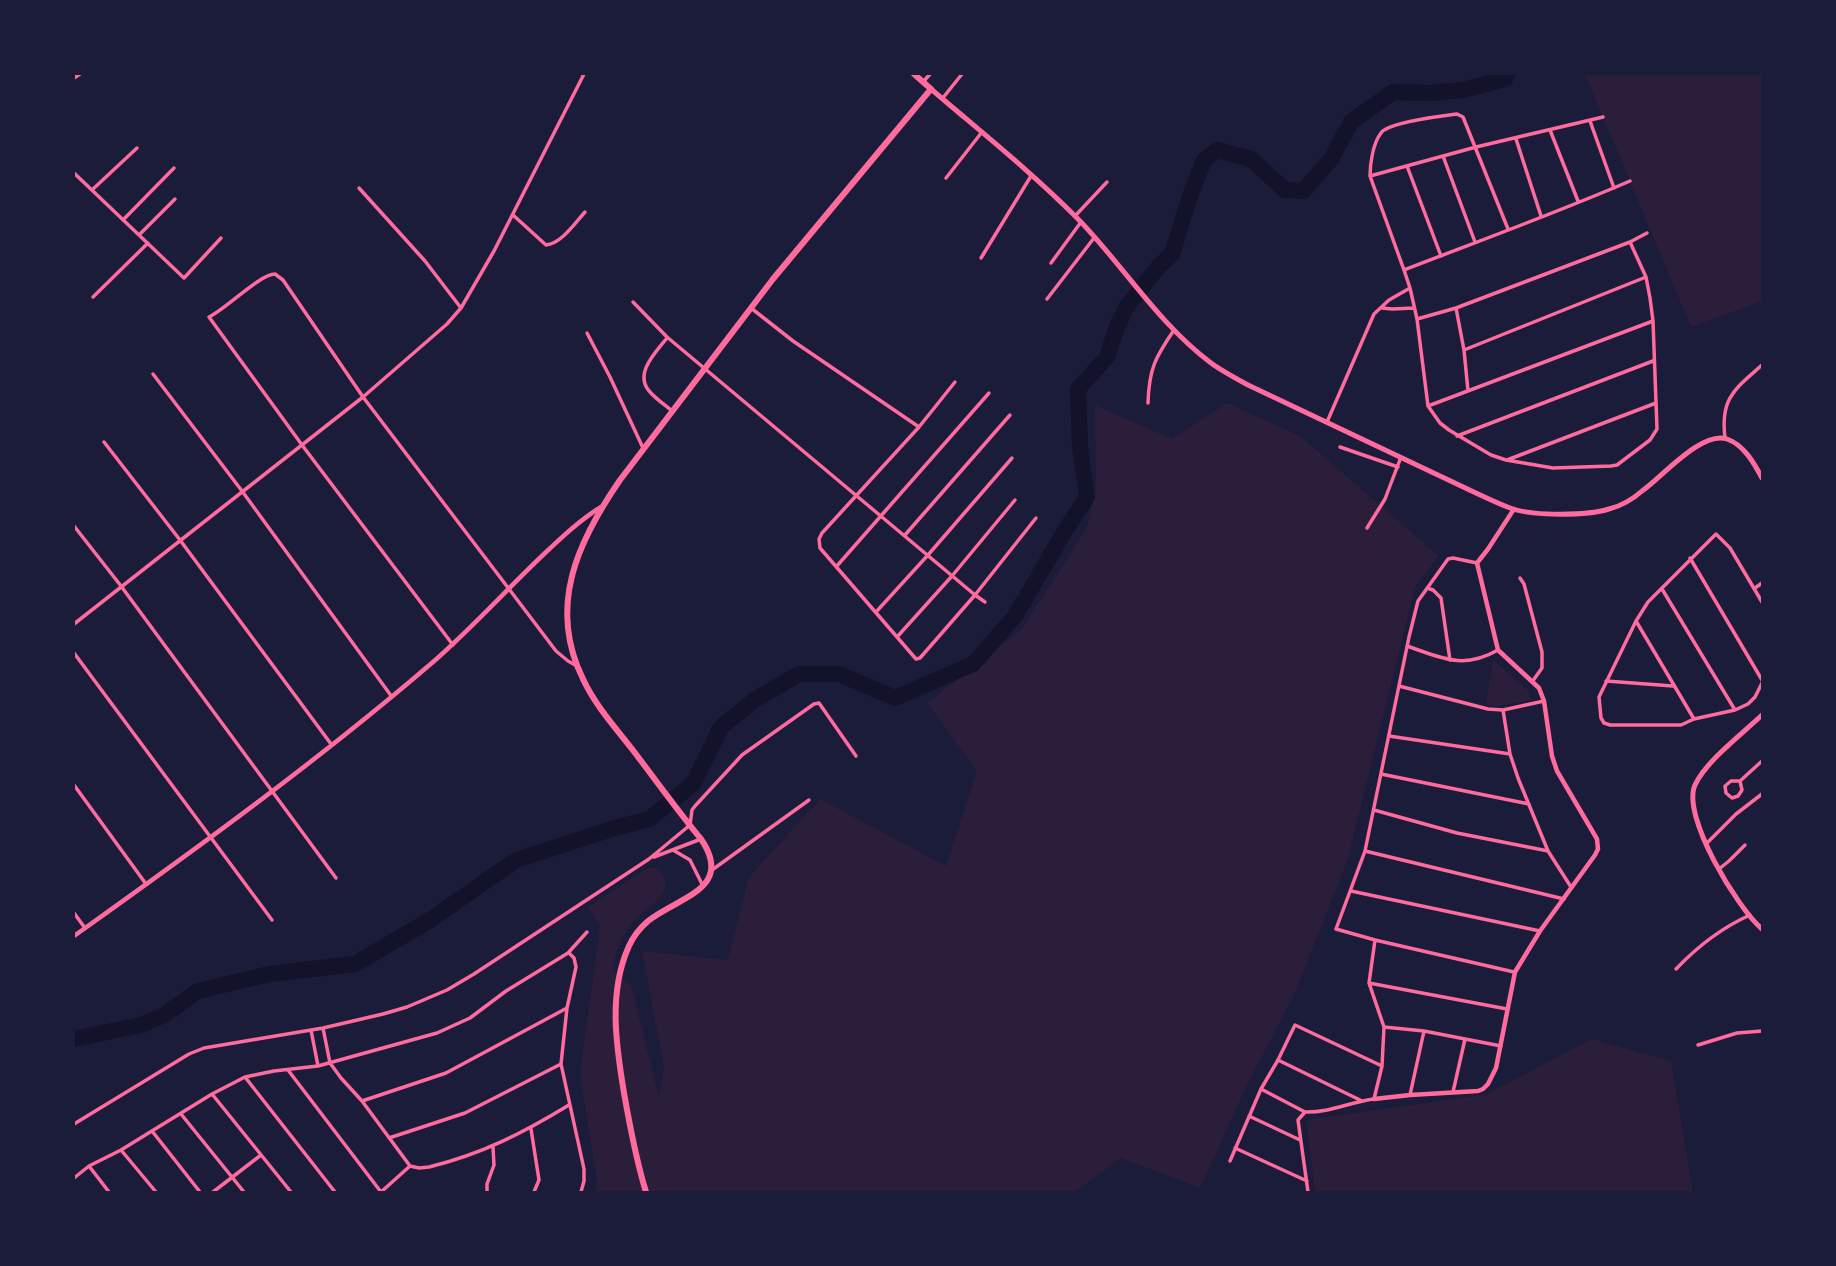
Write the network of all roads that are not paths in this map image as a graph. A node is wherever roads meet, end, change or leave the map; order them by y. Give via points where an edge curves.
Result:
1 (80, 74) edge
2 (584, 74) edge
3 (914, 74) edge
4 (930, 74) edge
5 (962, 74) edge
6 (74, 78) edge
7 (923, 82) junction
8 (931, 89) junction
9 (942, 99) junction
10 (1603, 117) dead end
11 (1590, 121) junction
12 (1550, 130) junction
13 (982, 132) junction
14 (1516, 138) junction
15 (137, 148) dead end
16 (1476, 148) junction
17 (1443, 156) junction
18 (1406, 166) junction
19 (174, 168) dead end
20 (74, 173) edge
21 (1031, 176) junction
22 (1370, 176) junction
23 (78, 178) junction
24 (946, 178) dead end
25 (1630, 181) dead end
26 (74, 182) edge
27 (1107, 182) dead end
28 (359, 188) dead end
29 (1614, 188) junction
30 (92, 190) junction
31 (175, 199) dead end
32 (1578, 201) junction
33 (585, 212) dead end
34 (513, 215) junction
35 (1075, 216) junction
36 (1541, 216) junction
37 (123, 220) junction
38 (1081, 222) junction
39 (1508, 229) junction
40 (1647, 233) dead end
41 (140, 234) junction
42 (221, 238) dead end
43 (1094, 238) junction
44 (1475, 242) junction
45 (1630, 242) junction
46 (148, 243) junction
47 (1441, 256) junction
48 (981, 258) dead end
49 (1051, 263) dead end
50 (1404, 270) junction
51 (1646, 277) junction
52 (1410, 288) junction
53 (93, 297) dead end
54 (1047, 299) dead end
55 (633, 302) dead end
56 (751, 307) junction
57 (461, 308) junction
58 (1382, 308) junction
59 (1414, 308) junction
60 (1456, 308) junction
61 (1417, 319) junction
62 (1653, 321) junction
63 (1174, 330) junction
64 (587, 333) dead end
65 (667, 337) junction
66 (1464, 350) junction
67 (1653, 361) junction
68 (1762, 365) edge
69 (705, 368) junction
70 (153, 374) dead end
71 (955, 382) dead end
72 (1468, 391) junction
73 (989, 393) dead end
74 (363, 397) junction
75 (1656, 403) junction
76 (1148, 404) dead end
77 (1428, 406) junction
78 (672, 411) junction
79 (1010, 415) dead end
80 (1327, 422) junction
81 (919, 427) junction
82 (1457, 436) junction
83 (1725, 438) junction
84 (104, 442) dead end
85 (302, 444) junction
86 (1340, 447) dead end
87 (643, 448) junction
88 (1401, 457) junction
89 (1012, 458) dead end
90 (1506, 460) junction
91 (1398, 467) junction
92 (1762, 478) edge
93 (242, 491) junction
94 (856, 495) junction
95 (1015, 500) dead end
96 (602, 506) junction
97 (1514, 509) junction
98 (881, 515) junction
99 (1036, 518) dead end
100 (74, 526) edge
101 (1367, 528) dead end
102 (905, 535) junction
103 (180, 540) junction
104 (928, 555) junction
105 (1690, 558) junction
106 (1477, 563) junction
107 (836, 567) junction
108 (952, 576) junction
109 (1520, 578) dead end
110 (1762, 583) edge
111 (121, 586) junction
112 (1427, 588) junction
113 (1755, 588) junction
114 (509, 589) junction
115 (1662, 589) junction
116 (975, 595) junction
117 (985, 602) dead end
118 (1762, 602) edge
119 (876, 612) junction
120 (1636, 621) junction
121 (74, 624) edge
122 (897, 637) junction
123 (453, 645) junction
124 (1407, 646) junction
125 (1498, 650) junction
126 (74, 653) edge
127 (1450, 660) junction
128 (577, 666) junction
129 (1606, 681) junction
130 (1762, 681) edge
131 (1532, 682) junction
132 (1399, 686) junction
133 (1673, 686) junction
134 (392, 697) junction
135 (1544, 701) junction
136 (1503, 710) junction
137 (1735, 710) junction
138 (1762, 715) edge
139 (1694, 719) junction
140 (1389, 736) junction
141 (331, 744) junction
142 (1510, 754) junction
143 (856, 757) dead end
144 (1762, 761) edge
145 (1381, 774) junction
146 (1740, 781) junction
147 (74, 785) edge
148 (271, 790) junction
149 (1762, 794) edge
150 (808, 800) dead end
151 (1529, 804) junction
152 (1374, 810) junction
153 (690, 825) junction
154 (211, 838) junction
155 (701, 839) junction
156 (1706, 844) junction
157 (1745, 845) dead end
158 (673, 850) junction
159 (1365, 850) junction
160 (1548, 851) junction
161 (649, 859) junction
162 (1719, 869) junction
163 (712, 870) junction
164 (336, 878) dead end
165 (146, 884) junction
166 (703, 886) junction
167 (1572, 887) junction
168 (1351, 891) junction
169 (1564, 899) junction
170 (74, 913) edge
171 (1749, 915) junction
172 (272, 920) dead end
173 (1761, 927) edge
174 (85, 928) junction
175 (1540, 931) junction
176 (587, 932) dead end
177 (74, 936) edge
178 (1376, 940) junction
179 (568, 953) junction
180 (1676, 969) dead end
181 (1515, 972) junction
182 (1369, 983) junction
183 (567, 1008) junction
184 (1507, 1009) junction
185 (1384, 1027) junction
186 (323, 1028) junction
187 (311, 1030) junction
188 (1424, 1031) junction
189 (1762, 1031) edge
190 (1465, 1039) junction
191 (1698, 1045) dead end
192 (1501, 1046) junction
193 (1278, 1060) junction
194 (330, 1063) junction
195 (561, 1063) junction
196 (318, 1066) junction
197 (1382, 1066) junction
198 (288, 1070) junction
199 (245, 1077) junction
200 (1261, 1089) junction
201 (1453, 1092) junction
202 (212, 1094) junction
203 (1410, 1095) junction
204 (1374, 1100) junction
205 (362, 1101) junction
206 (1362, 1101) junction
207 (569, 1105) junction
208 (1305, 1112) junction
209 (181, 1114) junction
210 (1250, 1116) junction
211 (74, 1124) edge
212 (531, 1129) junction
213 (151, 1131) junction
214 (389, 1138) junction
215 (1300, 1140) junction
216 (492, 1147) junction
217 (1236, 1149) junction
218 (121, 1150) junction
219 (261, 1155) junction
220 (1230, 1161) dead end
221 (89, 1166) junction
222 (410, 1166) junction
223 (74, 1178) edge
224 (232, 1178) junction
225 (1308, 1182) junction
226 (109, 1192) edge
227 (156, 1192) edge
228 (200, 1192) edge
229 (214, 1192) edge
230 (244, 1192) edge
231 (291, 1192) edge
232 (335, 1192) edge
233 (381, 1192) edge
234 (487, 1192) edge
235 (534, 1192) edge
236 (581, 1192) edge
237 (646, 1192) edge
238 (1308, 1192) edge

1 - 6 street
2 - 34 street
3 - 7 main road
4 - 7 street
5 - 9 street
7 - 8 main road
8 - 9 main road
8 - 56 main road
9 - 13 main road
10 - 11 street
11 - 12 street
11 - 29 street
12 - 14 street
12 - 32 street
13 - 21 main road
13 - 24 street
14 - 16 street
14 - 36 street
15 - 30 street
16 - 17 street
16 - 22 street via 1461,115 1395,125 1381,133
16 - 39 street
17 - 18 street
17 - 44 street
18 - 22 street
18 - 47 street
19 - 37 street
20 - 23 street
21 - 35 main road
21 - 48 street
22 - 50 street
23 - 26 street
23 - 30 street
25 - 29 street
27 - 35 street
28 - 57 street
29 - 32 street
30 - 37 street
31 - 41 street
32 - 36 street
33 - 34 street via 550,245
34 - 57 street
35 - 38 main road
36 - 39 street
37 - 41 street
38 - 43 main road
38 - 49 street
39 - 44 street
40 - 45 street
41 - 46 street
42 - 46 street via 184,278
43 - 54 street
43 - 63 main road
44 - 47 street
45 - 51 street
45 - 60 street
46 - 53 street
47 - 50 street
50 - 52 street
51 - 62 street
51 - 66 street
52 - 58 street
52 - 59 street
55 - 65 street
56 - 69 main road
56 - 81 street
57 - 74 street
58 - 59 street
58 - 80 street via 1368,323
59 - 61 street
60 - 61 street
60 - 66 street
61 - 77 street
62 - 67 street
62 - 72 street
63 - 76 street via 1151,371
63 - 80 main road via 1231,376
64 - 87 street
65 - 69 street
65 - 78 street via 646,365 644,382
66 - 72 street
67 - 75 street
67 - 82 street
68 - 83 street via 1729,399
69 - 78 main road
69 - 94 street
70 - 93 street
71 - 81 street
72 - 77 street
73 - 98 street
74 - 85 street
74 - 85 street via 275,274 265,276 209,317
74 - 114 street
75 - 90 street
75 - 90 street via 1655,435 1617,464 1553,468
77 - 82 street
78 - 87 main road
79 - 102 street
80 - 88 main road
81 - 94 street
82 - 90 street
83 - 92 main road via 1750,456
83 - 97 main road via 1691,450 1641,493 1608,510 1559,514
84 - 103 street
85 - 93 street
85 - 123 street
86 - 91 street
87 - 96 main road
88 - 91 street
88 - 97 main road
89 - 104 street
91 - 101 street
93 - 103 street
93 - 134 street
94 - 98 street
94 - 107 street via 819,539 820,548
95 - 108 street
96 - 114 street
96 - 128 main road via 578,553 569,586 568,632
97 - 106 street
98 - 102 street
98 - 107 street
99 - 116 street
100 - 111 street
102 - 104 street
103 - 111 street
103 - 141 street
104 - 108 street
104 - 119 street
105 - 113 street via 1716,534 1721,536
105 - 115 street
105 - 130 street
106 - 112 street via 1448,559
106 - 125 street
107 - 119 street
108 - 116 street
108 - 122 street
109 - 131 street via 1542,652 1542,668
110 - 113 street
111 - 121 street
111 - 148 street
112 - 124 street via 1418,601
112 - 127 street via 1441,598
113 - 118 street
114 - 123 street
114 - 128 street via 556,651
115 - 120 street
115 - 137 street
116 - 117 street
116 - 122 street via 920,658
119 - 122 street
120 - 129 street
120 - 133 street
123 - 134 street
124 - 127 street
124 - 132 street
125 - 127 street via 1466,662
125 - 131 street
126 - 154 street
128 - 153 main road via 601,708
129 - 133 street
129 - 139 street via 1599,697 1604,723 1681,725
130 - 137 street via 1755,697
131 - 135 street
132 - 136 street
132 - 140 street
133 - 139 street
134 - 141 street
135 - 136 street
135 - 167 street via 1552,756 1598,844
136 - 142 street
137 - 139 street
138 - 156 main road via 1705,769 1694,788 1693,810
140 - 142 street
140 - 145 street
141 - 148 street
142 - 151 street
143 - 153 street via 819,703 814,704 738,758 695,806
144 - 146 street
145 - 151 street
145 - 152 street
146 - 146 street via 1738,796 1726,793 1728,782
147 - 165 street
148 - 154 street
148 - 164 street
149 - 156 street
150 - 163 street
151 - 160 street
152 - 159 street
152 - 160 street
153 - 155 main road
153 - 161 street
154 - 165 street
154 - 172 street
155 - 158 street
155 - 163 main road via 709,851
156 - 162 main road
157 - 162 street
158 - 161 street
158 - 166 street via 690,860
159 - 168 street
159 - 169 street
160 - 167 street
161 - 186 street via 453,986 407,1007
162 - 171 main road
163 - 166 main road
165 - 174 street
166 - 237 main road via 640,929 628,949 616,991 620,1068
167 - 169 street
168 - 175 street
168 - 178 street via 1336,929
169 - 175 street
170 - 174 street
171 - 173 main road
171 - 180 street via 1714,935
174 - 177 street
175 - 181 street
176 - 179 street
178 - 181 street
178 - 182 street
179 - 183 street via 576,967
179 - 194 street via 470,1018 437,1033
181 - 184 street
182 - 184 street
182 - 185 street
183 - 195 street
183 - 205 street via 446,1073
184 - 192 street
185 - 188 street
185 - 197 street
186 - 187 street
186 - 194 street
187 - 196 street
187 - 211 street via 204,1048
188 - 190 street
188 - 203 street
189 - 191 street
190 - 192 street
190 - 201 street
192 - 201 street via 1493,1075 1483,1089
193 - 197 street via 1295,1025
193 - 200 street
193 - 206 street
194 - 196 street
194 - 205 street
195 - 207 street
195 - 214 street via 466,1113
196 - 198 street
197 - 204 street
198 - 199 street
198 - 233 street
199 - 202 street
199 - 232 street
200 - 208 street
200 - 210 street
201 - 203 street
202 - 209 street
202 - 219 street
203 - 204 street
204 - 206 street
205 - 214 street
206 - 208 street
207 - 212 street
207 - 236 street via 584,1169
208 - 215 street via 1298,1120
209 - 213 street
209 - 224 street
210 - 215 street
210 - 217 street
212 - 216 street
212 - 235 street via 539,1180
213 - 218 street
213 - 228 street
214 - 222 street
215 - 225 street
216 - 222 street via 429,1167
216 - 234 street via 494,1165
217 - 220 street
217 - 225 street
218 - 221 street
218 - 227 street
219 - 224 street
219 - 231 street
221 - 223 street
221 - 226 street
222 - 233 street
224 - 229 street
224 - 230 street
225 - 238 street

